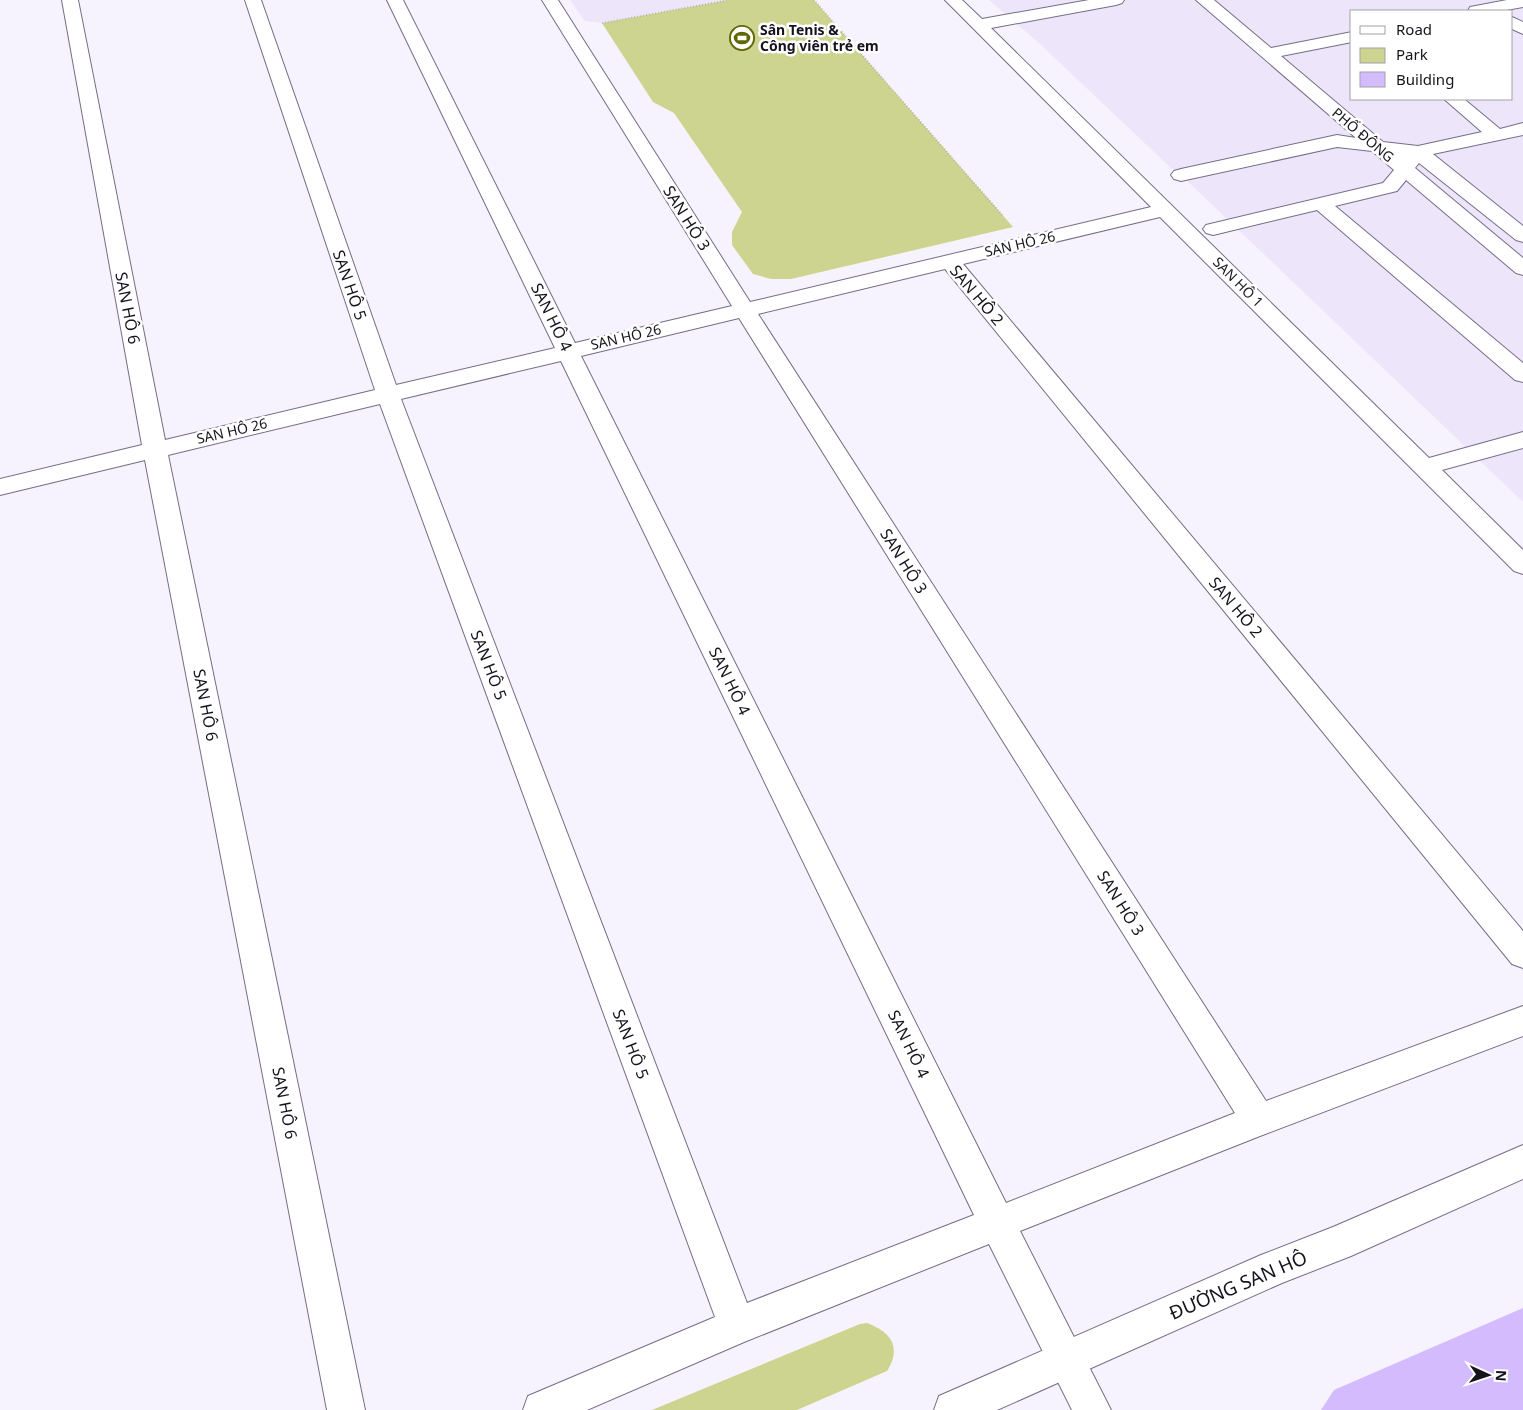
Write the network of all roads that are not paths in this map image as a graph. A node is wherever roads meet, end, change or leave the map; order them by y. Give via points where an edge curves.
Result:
1 (70, 0) edge
2 (253, 0) edge
3 (394, 0) edge
4 (550, 0) edge
5 (953, 0) edge
6 (1116, 0) edge
7 (1204, 0) edge
8 (1523, 2) edge
9 (1485, 8) edge
10 (979, 25) junction
11 (1350, 37) edge
12 (1267, 54) junction
13 (1454, 100) edge
14 (1523, 129) edge
15 (1495, 134) junction
16 (1377, 146) junction
17 (1418, 152) junction
18 (1404, 169) junction
19 (1181, 175) dead end
20 (1321, 204) junction
21 (1165, 210) junction
22 (1213, 229) dead end
23 (1523, 236) edge
24 (949, 261) junction
25 (1523, 269) edge
26 (744, 310) junction
27 (568, 351) junction
28 (1523, 375) edge
29 (388, 394) junction
30 (1523, 440) edge
31 (155, 450) junction
32 (1424, 467) junction
33 (0, 487) edge
34 (1523, 565) edge
35 (1523, 954) edge
36 (1523, 1021) edge
37 (1259, 1120) junction
38 (1523, 1162) edge
39 (997, 1223) junction
40 (737, 1326) junction
41 (1068, 1361) junction
42 (346, 1410) edge
43 (542, 1410) edge
44 (953, 1410) edge
45 (1092, 1410) edge

1 - 31 street, SAN HÔ 6
2 - 29 street, SAN HÔ 5
3 - 27 street, SAN HÔ 4
4 - 26 street, SAN HÔ 3
5 - 10 street, SAN HÔ 1
6 - 10 street
7 - 12 street, PHỐ ĐÔNG
8 - 9 street
10 - 21 street, SAN HÔ 1
11 - 12 street
12 - 16 street, PHỐ ĐÔNG
13 - 15 street
14 - 15 street
15 - 17 street
16 - 17 street
16 - 18 street, PHỐ ĐÔNG
16 - 19 street via 1337,141
17 - 18 street
17 - 23 street
18 - 20 street via 1390,188
18 - 25 street, PHỐ ĐÔNG
20 - 22 street
20 - 28 street
21 - 24 street, SAN HÔ 26
21 - 32 street, SAN HÔ 1
24 - 26 street, SAN HÔ 26
24 - 35 street, SAN HÔ 2
26 - 27 street, SAN HÔ 26
26 - 37 street, SAN HÔ 3
27 - 29 street, SAN HÔ 26
27 - 39 street, SAN HÔ 4
29 - 31 street, SAN HÔ 26
29 - 40 street, SAN HÔ 5
30 - 32 street
31 - 33 street, SAN HÔ 26
31 - 42 street, SAN HÔ 6
32 - 34 street, SAN HÔ 1
36 - 37 street
37 - 39 street
38 - 41 street, ĐƯỜNG SAN HÔ via 1274,1268
39 - 40 street
39 - 41 street, SAN HÔ 4
40 - 43 street
41 - 44 street, ĐƯỜNG SAN HÔ
41 - 45 street, SAN HÔ 4

